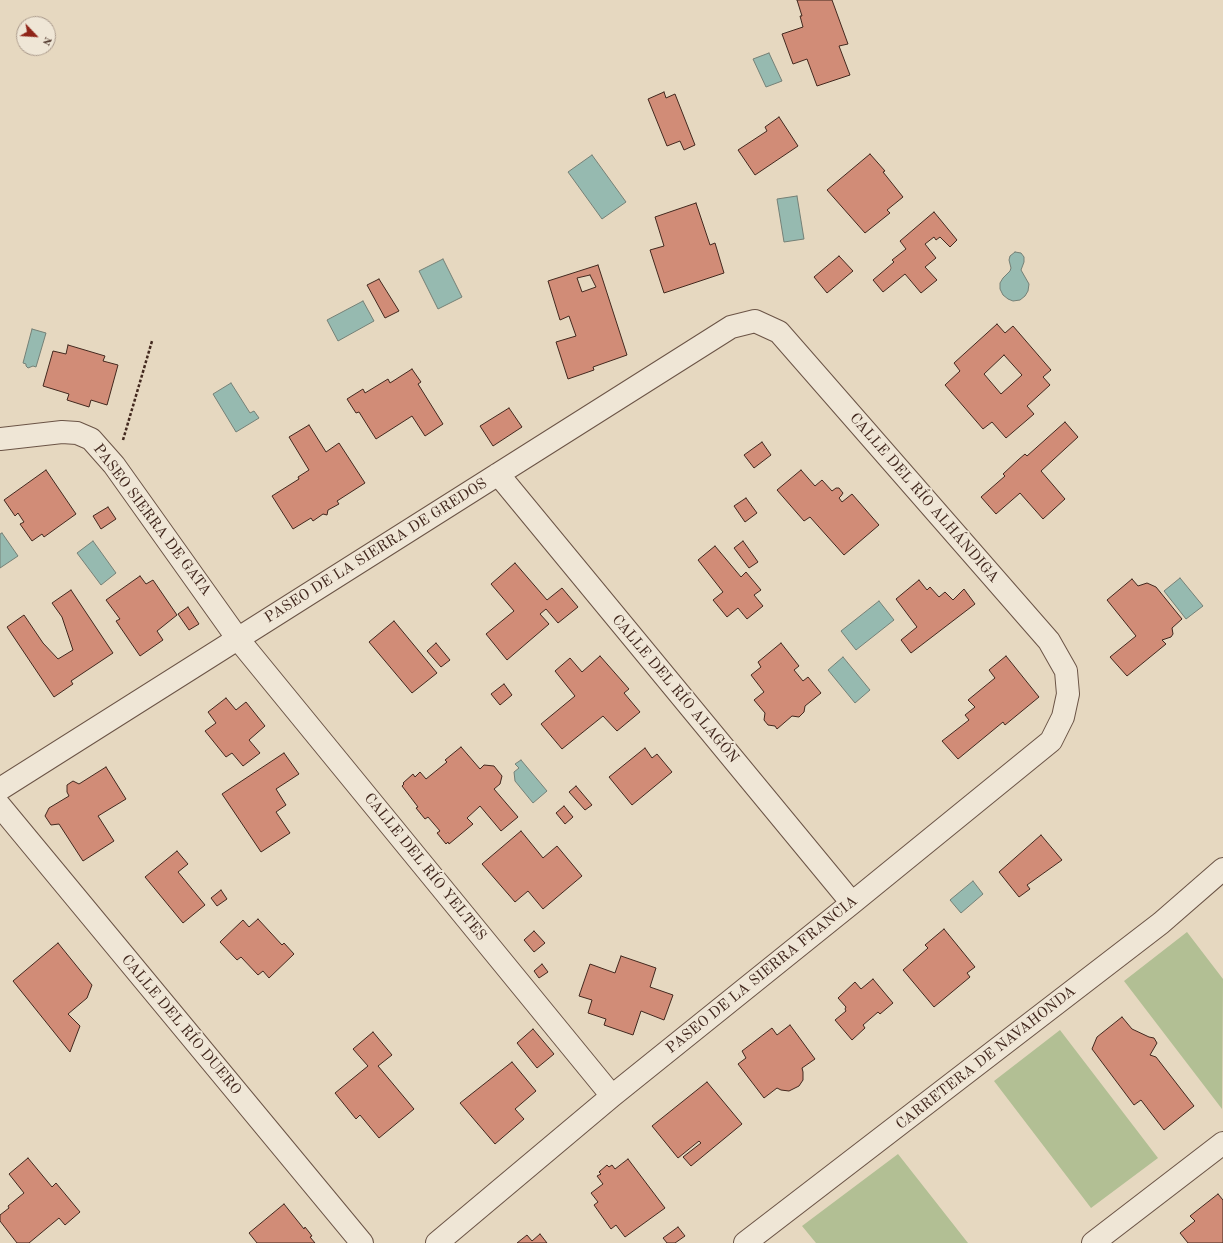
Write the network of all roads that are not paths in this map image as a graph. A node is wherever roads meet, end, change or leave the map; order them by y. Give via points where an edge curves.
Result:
1 (755, 321) joint
2 (0, 439) edge
3 (498, 474) junction
4 (238, 638) junction
5 (1068, 694) joint
6 (0, 789) edge
7 (0, 806) edge
8 (1223, 869) edge
9 (852, 903) junction
10 (612, 1096) junction
11 (1223, 1144) edge
12 (362, 1243) edge
13 (437, 1243) edge
14 (745, 1243) edge
15 (1093, 1243) edge

1 - 3 street, PASEO DE LA SIERRA DE GREDOS via 732,327
1 - 5 street, CALLE DEL RÍO ALHÁNDIGA via 779,332 1050,641 1066,671
2 - 4 street, PASEO SIERRA DE GATA via 62,432 77,433 91,439 114,465
3 - 4 street, PASEO DE LA SIERRA DE GREDOS
3 - 9 street, CALLE DEL RÍO ALAGÓN
4 - 6 street, PASEO DE LA SIERRA DE GREDOS
4 - 10 street, CALLE DEL RÍO YELTES
5 - 9 street, PASEO DE LA SIERRA FRANCIA via 1063,717 1050,740
7 - 12 street, CALLE DEL RÍO DUERO
8 - 14 street, CARRETERA DE NAVAHONDA via 1154,927
9 - 10 street, PASEO DE LA SIERRA FRANCIA
10 - 13 street, PASEO DE LA SIERRA FRANCIA
11 - 15 street

